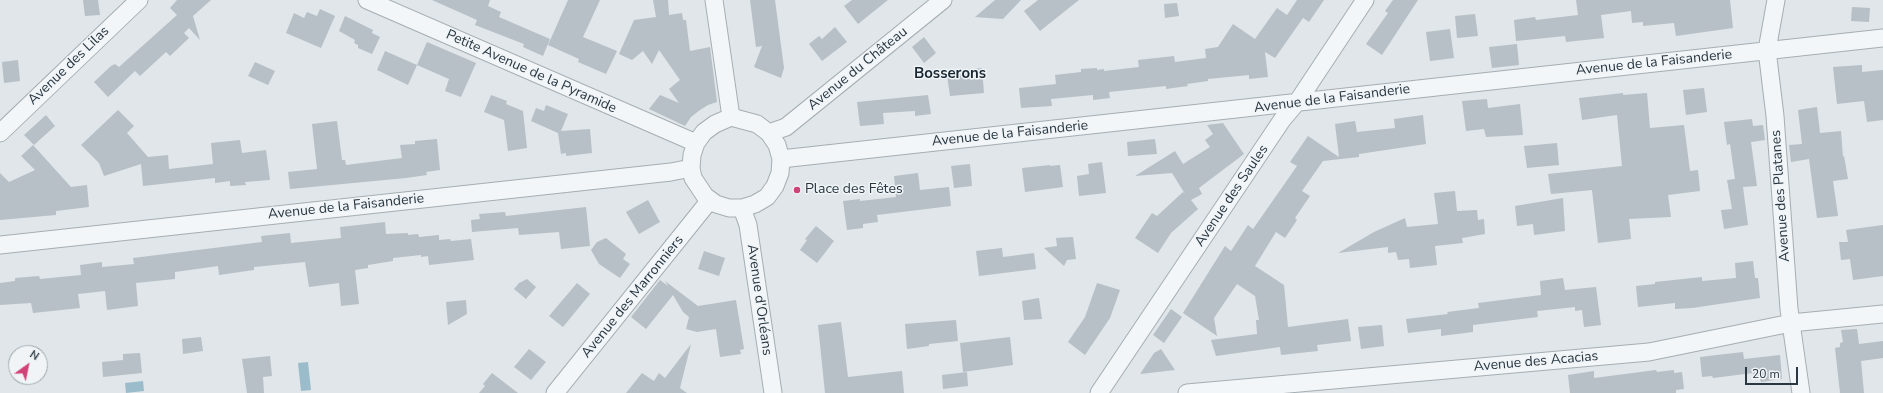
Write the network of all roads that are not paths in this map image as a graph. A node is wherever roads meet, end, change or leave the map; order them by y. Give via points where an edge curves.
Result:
1 (139, 0) edge
2 (367, 0) edge
3 (714, 0) edge
4 (943, 0) edge
5 (1365, 0) edge
6 (1776, 0) edge
7 (1883, 38) edge
8 (1767, 50) junction
9 (1298, 102) junction
10 (731, 117) junction
11 (0, 133) edge
12 (769, 133) junction
13 (696, 144) junction
14 (781, 159) junction
15 (691, 168) junction
16 (710, 200) junction
17 (742, 208) junction
18 (0, 245) edge
19 (1883, 314) edge
20 (1791, 323) junction
21 (555, 393) edge
22 (773, 393) edge
23 (1100, 393) edge
24 (1187, 393) edge
25 (1801, 393) edge

1 - 11 street, Avenue des Lilas
2 - 13 street, Petite Avenue de la Pyramide
3 - 10 street
4 - 12 street, Avenue du Château via 786,127
5 - 9 street, Avenue des Saules
6 - 8 street, Avenue des Platanes
7 - 8 street, Avenue de la Faisanderie
8 - 9 street, Avenue de la Faisanderie
8 - 20 street, Avenue des Platanes via 1775,116
9 - 14 street, Avenue de la Faisanderie
9 - 23 street, Avenue des Saules via 1282,120
10 - 12 street via 757,124
10 - 13 street via 704,132
12 - 14 street via 777,145
13 - 15 street
14 - 17 street via 780,173 767,197
15 - 16 street via 698,188
15 - 18 street, Avenue de la Faisanderie
16 - 17 street via 729,208
16 - 21 street, Avenue des Marronniers
17 - 22 street, Avenue d'Orléans via 748,225
19 - 20 street, Avenue des Acacias
20 - 24 street, Avenue des Acacias via 1649,352
20 - 25 street, Avenue des Platanes

